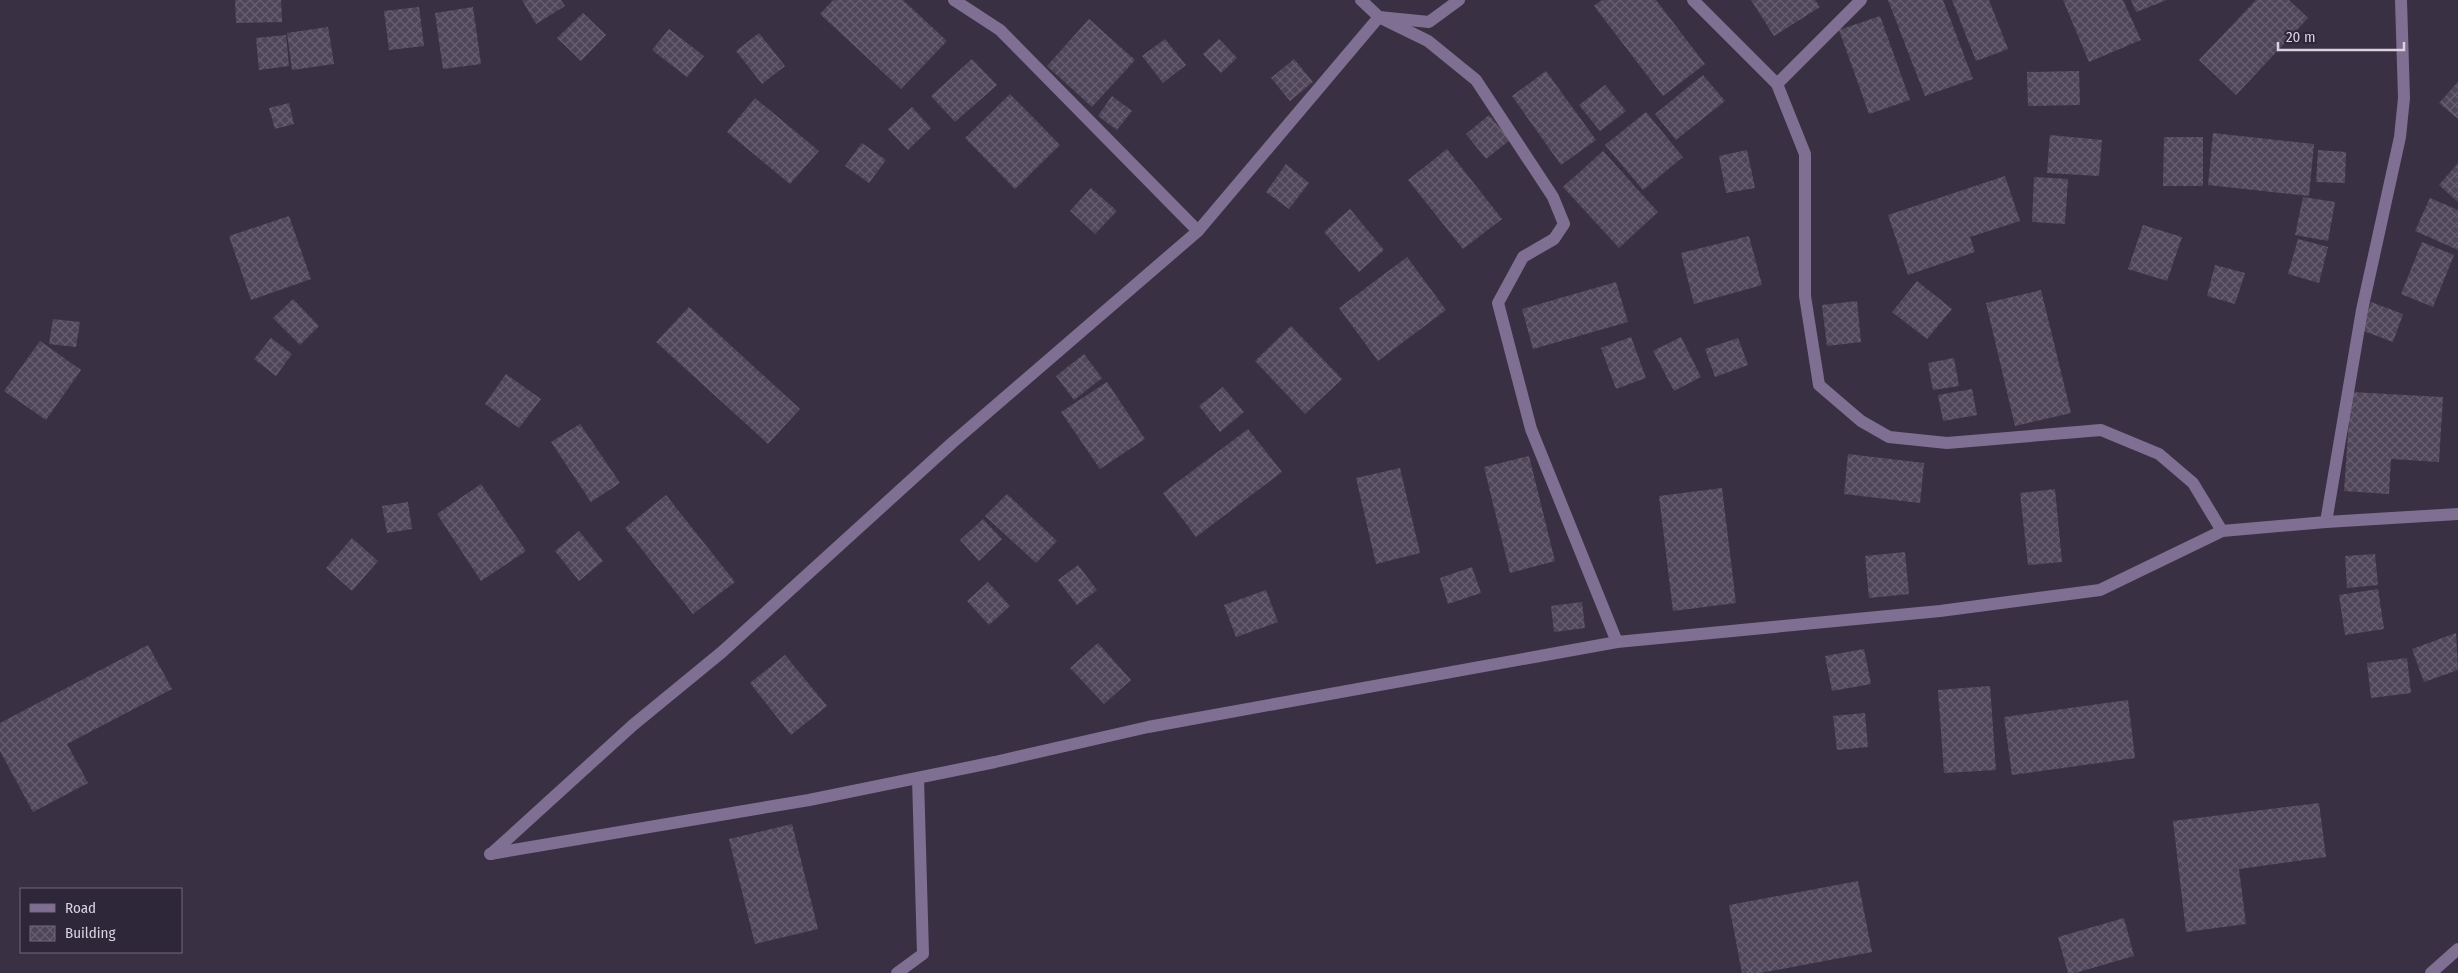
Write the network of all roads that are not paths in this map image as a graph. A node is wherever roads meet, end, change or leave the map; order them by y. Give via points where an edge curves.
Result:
1 (954, 0) edge
2 (1361, 0) edge
3 (1458, 0) edge
4 (1693, 0) edge
5 (1861, 0) edge
6 (2401, 0) edge
7 (1379, 17) junction
8 (1777, 84) junction
9 (1198, 232) junction
10 (2458, 514) edge
11 (2326, 522) junction
12 (2222, 531) junction
13 (1617, 642) junction
14 (918, 778) junction
15 (2458, 949) edge
16 (897, 973) edge
17 (2431, 973) edge

1 - 9 street via 1000,30
2 - 7 street
3 - 7 street via 1429,22
4 - 8 street
5 - 8 street
6 - 11 street via 2404,98 2400,137 2362,310
7 - 9 street
7 - 13 street via 1428,41 1476,80 1552,197 1564,224 1554,239 1523,257 1498,303 1531,429
8 - 12 street via 1804,154 1805,296 1819,385 1861,421 1889,437 1947,443 2101,430 2159,454 2193,483
9 - 14 street via 952,443 722,652 633,725 490,854 809,800
10 - 11 street
11 - 12 street
12 - 13 street via 2100,590 1940,611
13 - 14 street via 1148,727
14 - 16 street via 923,954
15 - 17 street

